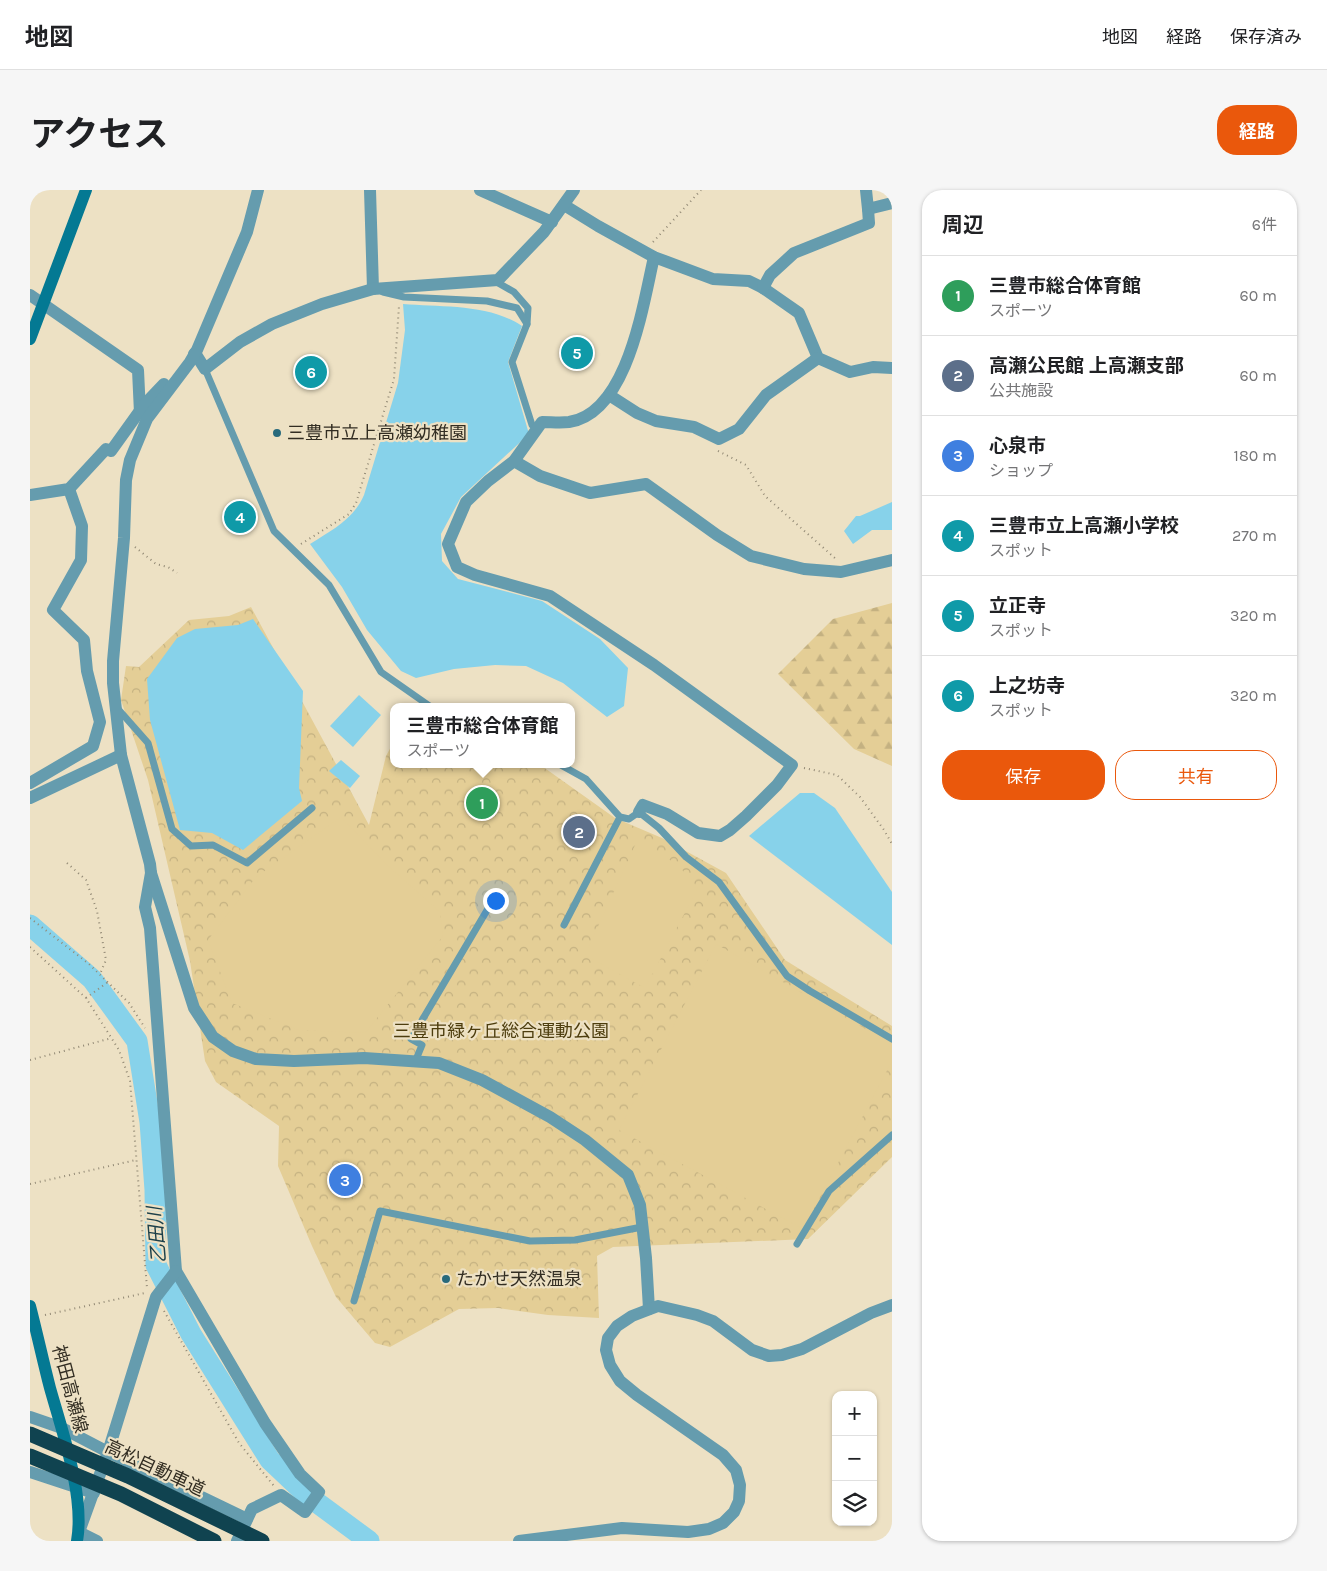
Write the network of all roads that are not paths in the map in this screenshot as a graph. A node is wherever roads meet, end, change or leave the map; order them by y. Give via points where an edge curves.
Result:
1 (86, 190) edge
2 (258, 190) edge
3 (370, 190) edge
4 (480, 190) edge
5 (574, 190) edge
6 (866, 190) edge
7 (892, 203) edge
8 (564, 205) junction
9 (868, 209) junction
10 (552, 222) junction
11 (649, 254) junction
12 (493, 280) junction
13 (763, 288) junction
14 (373, 289) junction
15 (30, 295) edge
16 (43, 305) junction
17 (527, 324) junction
18 (30, 339) edge
19 (194, 354) junction
20 (818, 358) junction
21 (892, 368) edge
22 (205, 369) junction
23 (609, 395) junction
24 (140, 412) junction
25 (537, 430) junction
26 (514, 461) junction
27 (69, 489) junction
28 (30, 494) edge
29 (892, 560) edge
30 (425, 703) edge
31 (116, 706) junction
32 (121, 755) junction
33 (567, 768) edge
34 (30, 783) edge
35 (30, 798) edge
36 (312, 808) dead end
37 (639, 812) junction
38 (620, 817) junction
39 (151, 873) junction
40 (496, 895) dead end
41 (564, 925) dead end
42 (892, 1039) edge
43 (415, 1062) junction
44 (892, 1135) edge
45 (642, 1227) junction
46 (797, 1244) dead end
47 (176, 1271) junction
48 (354, 1301) dead end
49 (892, 1305) edge
50 (649, 1309) junction
51 (32, 1312) edge
52 (30, 1417) edge
53 (62, 1428) junction
54 (30, 1434) edge
55 (108, 1452) junction
56 (30, 1456) edge
57 (30, 1472) edge
58 (75, 1487) junction
59 (94, 1493) junction
60 (247, 1518) junction
61 (78, 1536) edge
62 (97, 1541) edge
63 (214, 1541) edge
64 (236, 1541) edge
65 (262, 1541) edge
66 (519, 1541) edge

1 - 16 main road
2 - 19 street via 247,232
3 - 14 street
4 - 10 street
5 - 8 street
6 - 9 street
7 - 9 street
8 - 10 street
8 - 11 street
9 - 13 street via 869,222 794,253 770,275
10 - 12 street via 498,280
11 - 13 street via 713,278 748,281
11 - 23 street via 638,328 623,371
12 - 14 street
12 - 17 lane via 514,292 528,308
13 - 20 street via 799,313
14 - 17 lane via 400,296 487,301 517,308
14 - 22 street via 322,304 272,324 240,342
15 - 16 street
16 - 18 main road
16 - 24 street via 138,370
17 - 25 lane via 512,362 532,425
19 - 22 street
19 - 24 street
19 - 31 street via 148,419 130,460 124,498 124,538 113,661
20 - 21 street via 850,372 873,367
20 - 23 street via 766,396 739,429 719,439 694,427 649,418
22 - 30 lane via 274,531 329,584 381,672
23 - 25 street via 588,414 570,422 542,422
24 - 27 street via 112,450 106,449
25 - 26 street
26 - 29 street via 540,476 590,493 646,484 751,556 804,569 841,572
26 - 37 street via 466,502 448,544 457,567 550,596 654,665 792,765 746,816 720,836 698,833 667,814 643,805
27 - 28 street
27 - 34 street via 82,526 81,560 53,610 84,640 87,671 100,722 93,746
31 - 32 street
31 - 36 lane via 148,743 172,829 191,846 213,845 247,863
32 - 35 street
32 - 39 street
33 - 38 lane via 586,778
37 - 38 lane via 629,819
37 - 42 lane via 686,857 719,882 787,976
38 - 41 lane
39 - 43 street via 194,1008 213,1037 233,1051 256,1059 364,1058
39 - 47 street via 144,907 150,928
40 - 43 lane via 411,1039 422,1045
43 - 45 street via 439,1063 482,1080 550,1116 585,1140 628,1175 640,1205
44 - 46 lane via 829,1191
45 - 48 lane via 575,1240 530,1241 380,1210
45 - 50 street
47 - 55 street via 159,1293
47 - 60 street via 265,1423 300,1474 319,1492 305,1512 281,1495 252,1509
49 - 50 street via 798,1351 768,1356 752,1350 713,1321 658,1306
50 - 66 street via 617,1326 608,1338 606,1350 610,1365 620,1380 637,1395 723,1455 736,1470 740,1485 734,1512 723,1524 688,1532 622,1528
51 - 53 main road, 神田高瀬線
52 - 53 street
53 - 55 street
53 - 58 main road, 神田高瀬線
54 - 65 highway, 高松自動車道, bridge via 128,1476
55 - 59 street
55 - 60 street
56 - 63 highway, bridge via 122,1494
57 - 58 street
58 - 59 street
58 - 61 main road, 神田高瀬線
59 - 61 street
60 - 64 street
61 - 62 street

